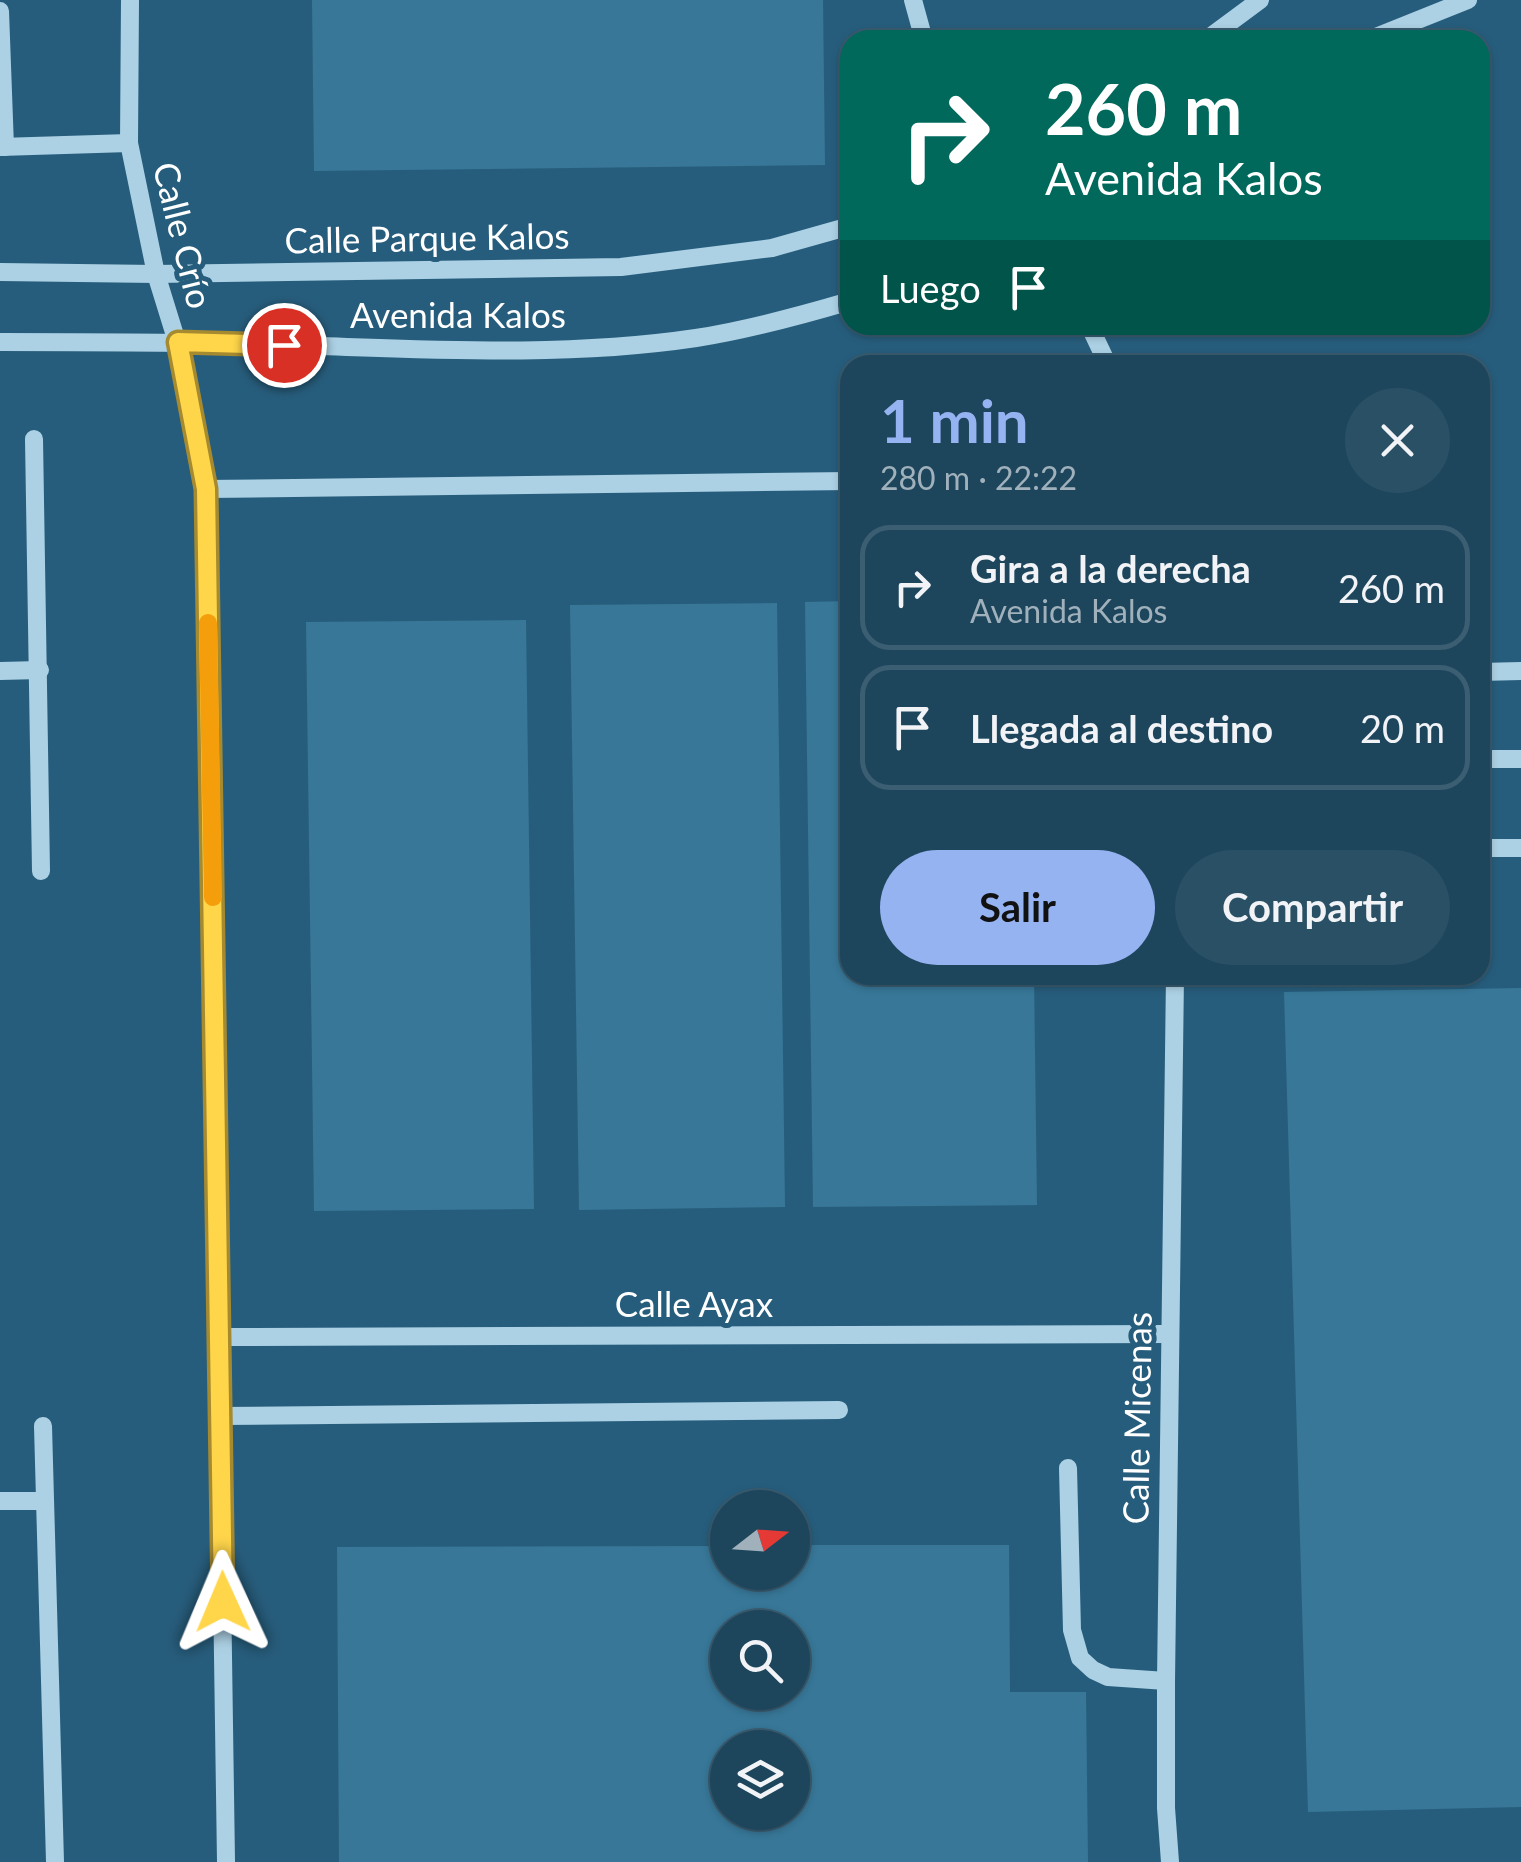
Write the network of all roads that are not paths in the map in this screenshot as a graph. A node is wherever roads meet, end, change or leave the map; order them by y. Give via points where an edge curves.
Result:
1 (130, 0) edge
2 (914, 0) edge
3 (1468, 0) edge
4 (1247, 4) edge
5 (0, 11) edge
6 (922, 30) edge
7 (1217, 30) edge
8 (1393, 30) edge
9 (129, 144) junction
10 (3, 147) edge
11 (840, 229) edge
12 (0, 272) edge
13 (156, 274) junction
14 (840, 303) edge
15 (0, 342) edge
16 (178, 342) junction
17 (34, 439) dead end
18 (840, 481) edge
19 (206, 489) junction
20 (40, 670) junction
21 (0, 671) edge
22 (1490, 672) edge
23 (1521, 672) edge
24 (1490, 759) edge
25 (1521, 759) edge
26 (1490, 848) edge
27 (1521, 848) edge
28 (42, 871) dead end
29 (1176, 985) edge
30 (1168, 1334) junction
31 (219, 1337) junction
32 (839, 1410) dead end
33 (220, 1416) junction
34 (43, 1426) dead end
35 (1068, 1468) dead end
36 (0, 1501) edge
37 (44, 1501) junction
38 (1166, 1681) junction
39 (56, 1862) edge
40 (226, 1862) edge
41 (1170, 1862) edge

1 - 9 street, Calle Crío
2 - 6 street
3 - 8 street
4 - 7 street
5 - 10 street
9 - 10 street
9 - 13 street, Calle Crío
11 - 13 street, Calle Parque Kalos via 772,248 621,267
12 - 13 street, Calle Parque Kalos
13 - 16 street, Calle Crío
14 - 16 street, Avenida Kalos via 695,338 617,346 462,350
15 - 16 street, Avenida Kalos
16 - 19 street, Calle Crío
17 - 20 street
18 - 19 street
19 - 31 street, Calle Crío
20 - 21 street
20 - 28 street
22 - 23 street
24 - 25 street
26 - 27 street
29 - 30 street, Calle Micenas
30 - 31 street, Calle Ayax
30 - 38 street, Calle Micenas
31 - 33 street, Calle Crío
32 - 33 street
33 - 40 street, Calle Crío
34 - 37 street
35 - 38 street via 1072,1630 1080,1658 1108,1677
36 - 37 street
37 - 39 street
38 - 41 street, Calle Micenas

